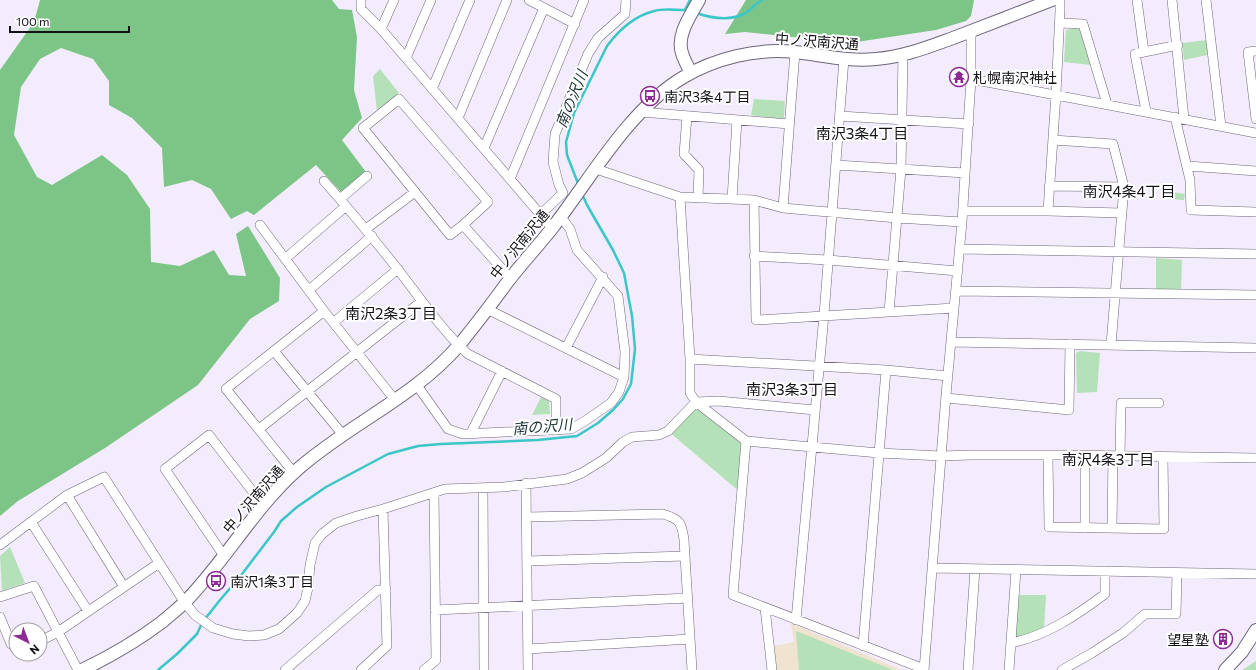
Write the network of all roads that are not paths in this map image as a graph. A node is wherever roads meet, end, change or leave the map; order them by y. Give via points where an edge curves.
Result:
1 (361, 0) edge
2 (394, 0) edge
3 (431, 0) edge
4 (470, 0) edge
5 (507, 0) edge
6 (529, 0) edge
7 (584, 0) edge
8 (626, 0) edge
9 (699, 0) edge
10 (1052, 0) edge
11 (1060, 0) edge
12 (1137, 0) edge
13 (1172, 0) edge
14 (1206, 0) edge
15 (544, 8) junction
16 (1060, 22) junction
17 (574, 24) junction
18 (381, 29) junction
19 (971, 31) junction
20 (1178, 45) junction
21 (1256, 51) edge
22 (795, 52) junction
23 (1144, 52) junction
24 (903, 54) junction
25 (406, 58) junction
26 (844, 59) junction
27 (691, 73) junction
28 (971, 79) junction
29 (432, 88) junction
30 (1056, 94) junction
31 (1107, 104) junction
32 (1146, 111) junction
33 (641, 112) junction
34 (687, 116) junction
35 (840, 116) junction
36 (1175, 117) junction
37 (458, 118) junction
38 (1184, 119) junction
39 (1256, 119) edge
40 (737, 120) junction
41 (903, 120) junction
42 (790, 124) junction
43 (968, 124) junction
44 (1221, 126) junction
45 (1256, 133) edge
46 (1053, 140) junction
47 (484, 148) junction
48 (836, 165) junction
49 (1188, 166) junction
50 (596, 169) junction
51 (901, 169) junction
52 (1256, 171) edge
53 (965, 174) junction
54 (367, 176) dead end
55 (510, 179) junction
56 (324, 181) dead end
57 (1049, 186) junction
58 (1124, 187) junction
59 (415, 192) junction
60 (680, 197) junction
61 (698, 198) junction
62 (732, 199) junction
63 (754, 200) junction
64 (343, 202) junction
65 (783, 208) junction
66 (963, 211) junction
67 (1048, 211) junction
68 (832, 212) junction
69 (1256, 212) edge
70 (563, 213) junction
71 (1121, 213) junction
72 (541, 214) junction
73 (897, 218) junction
74 (962, 222) junction
75 (260, 225) dead end
76 (464, 225) junction
77 (552, 228) junction
78 (369, 232) junction
79 (960, 249) junction
80 (1118, 252) junction
81 (1256, 254) edge
82 (754, 256) junction
83 (285, 259) junction
84 (828, 260) junction
85 (893, 265) junction
86 (398, 269) junction
87 (958, 271) junction
88 (603, 277) junction
89 (511, 279) junction
90 (309, 290) junction
91 (956, 291) junction
92 (1115, 294) junction
93 (1256, 295) edge
94 (422, 301) junction
95 (954, 308) junction
96 (487, 309) junction
97 (324, 311) junction
98 (889, 312) junction
99 (824, 315) junction
100 (334, 322) junction
101 (951, 342) junction
102 (1070, 344) junction
103 (458, 345) junction
104 (1111, 345) junction
105 (566, 348) junction
106 (1256, 348) edge
107 (274, 351) junction
108 (358, 352) junction
109 (690, 358) junction
110 (818, 366) junction
111 (886, 370) junction
112 (502, 371) junction
113 (948, 376) junction
114 (624, 377) junction
115 (416, 384) junction
116 (306, 392) junction
117 (946, 398) junction
118 (395, 400) junction
119 (696, 402) junction
120 (1159, 402) dead end
121 (815, 410) junction
122 (258, 429) junction
123 (556, 430) junction
124 (471, 433) junction
125 (343, 435) junction
126 (746, 441) junction
127 (812, 447) junction
128 (879, 453) junction
129 (1048, 455) junction
130 (1085, 455) junction
131 (941, 456) junction
132 (1116, 456) junction
133 (1163, 457) junction
134 (1256, 458) edge
135 (294, 473) junction
136 (526, 483) junction
137 (483, 488) junction
138 (434, 493) junction
139 (67, 495) junction
140 (263, 505) junction
141 (383, 509) junction
142 (527, 517) junction
143 (31, 522) junction
144 (1085, 528) junction
145 (1112, 528) junction
146 (0, 545) edge
147 (224, 556) junction
148 (685, 556) junction
149 (527, 561) junction
150 (159, 563) junction
151 (933, 568) junction
152 (975, 569) junction
153 (1016, 570) junction
154 (1105, 571) junction
155 (1177, 573) junction
156 (1256, 574) edge
157 (124, 587) junction
158 (386, 589) junction
159 (0, 597) edge
160 (688, 598) junction
161 (185, 602) junction
162 (528, 606) junction
163 (484, 608) junction
164 (765, 608) junction
165 (435, 610) junction
166 (88, 612) junction
167 (0, 617) edge
168 (796, 620) junction
169 (1256, 630) edge
170 (58, 632) junction
171 (8, 637) edge
172 (48, 637) edge
173 (690, 639) junction
174 (1011, 643) junction
175 (863, 646) junction
176 (528, 649) junction
177 (78, 670) edge
178 (82, 670) edge
179 (285, 670) edge
180 (361, 670) edge
181 (424, 670) edge
182 (484, 670) edge
183 (528, 670) edge
184 (692, 670) edge
185 (772, 670) edge
186 (924, 670) edge
187 (968, 670) edge
188 (1009, 670) edge
189 (1062, 670) edge
190 (1225, 670) edge

1 - 18 street via 361,9
2 - 18 street
3 - 25 street
4 - 29 street
5 - 37 street
6 - 15 street
7 - 17 street
8 - 72 street via 626,14 598,38 588,54 555,134 553,162 563,193
9 - 27 street via 680,44
10 - 19 street, 中ノ沢南沢通
11 - 16 street
12 - 23 street
13 - 20 street
14 - 44 street
15 - 17 street
15 - 47 street
16 - 30 street
16 - 31 street via 1082,24
17 - 55 street
18 - 25 street
19 - 24 street, 中ノ沢南沢通
19 - 28 street
20 - 23 street
20 - 38 street
21 - 39 street via 1248,52
22 - 26 street, 中ノ沢南沢通
22 - 27 street, 中ノ沢南沢通 via 752,53 722,60
22 - 42 street
23 - 32 street via 1135,54
24 - 26 street, 中ノ沢南沢通 via 874,59
24 - 41 street
25 - 29 street
26 - 35 street
27 - 33 street, 中ノ沢南沢通 via 651,100
28 - 30 street
28 - 43 street
29 - 37 street
30 - 31 street
30 - 46 street
31 - 32 street
32 - 36 street
33 - 34 street
33 - 50 street, 中ノ沢南沢通
34 - 40 street
34 - 61 street via 684,154 699,170
35 - 41 street
35 - 48 street
36 - 38 street
36 - 49 street
37 - 47 street
38 - 44 street
40 - 42 street
40 - 62 street
41 - 43 street
41 - 51 street
42 - 65 street
43 - 53 street
44 - 45 street
46 - 57 street
46 - 58 street via 1112,144
47 - 55 street
48 - 51 street
48 - 68 street
49 - 52 street
49 - 69 street via 1191,210
50 - 60 street
50 - 70 street, 中ノ沢南沢通
51 - 53 street
51 - 73 street
53 - 66 street
54 - 64 street
55 - 72 street
56 - 64 street
57 - 58 street
57 - 67 street
58 - 71 street
59 - 76 street via 450,235
59 - 76 street via 364,128 399,99 488,202
59 - 78 street
60 - 61 street
60 - 109 street
61 - 62 street
62 - 63 street
63 - 65 street
63 - 82 street
64 - 78 street
64 - 83 street
65 - 68 street
66 - 67 street
66 - 74 street
67 - 71 street
68 - 73 street
68 - 84 street
70 - 77 street, 中ノ沢南沢通
70 - 88 street via 577,250
71 - 80 street
72 - 77 street
73 - 74 street
73 - 85 street
74 - 79 street
75 - 83 street
76 - 89 street
77 - 89 street, 中ノ沢南沢通
78 - 86 street
78 - 90 street
79 - 80 street
79 - 87 street
80 - 81 street
80 - 92 street
82 - 84 street
82 - 99 street via 756,320
83 - 90 street
84 - 85 street
84 - 99 street
85 - 87 street
85 - 98 street
86 - 94 street
86 - 100 street
87 - 91 street
88 - 105 street
88 - 114 street via 618,296 625,352
89 - 96 street, 中ノ沢南沢通
90 - 97 street
91 - 92 street
91 - 95 street
92 - 93 street
92 - 104 street
94 - 103 street
94 - 108 street
95 - 98 street
95 - 101 street
96 - 103 street, 中ノ沢南沢通
96 - 105 street
97 - 100 street
97 - 107 street
98 - 99 street
99 - 110 street
100 - 108 street
101 - 102 street
101 - 113 street
102 - 104 street
102 - 117 street via 1069,410
103 - 112 street via 468,354
103 - 115 street, 中ノ沢南沢通 via 441,364
104 - 106 street
105 - 114 street
107 - 116 street
107 - 122 street via 226,389
108 - 116 street
108 - 118 street
109 - 110 street
109 - 119 street via 690,393
110 - 111 street
110 - 121 street
111 - 113 street
111 - 128 street
112 - 123 street via 556,399
112 - 124 street
113 - 117 street
114 - 123 street via 619,392 611,403 571,429
115 - 118 street, 中ノ沢南沢通
115 - 124 street via 448,429 463,434
116 - 122 street
116 - 125 street
117 - 131 street
118 - 125 street, 中ノ沢南沢通
119 - 121 street via 718,401
119 - 126 street
119 - 136 street via 668,431 659,435 632,437 582,473 567,479
120 - 132 street via 1121,403
121 - 127 street
122 - 135 street
123 - 124 street
125 - 135 street, 中ノ沢南沢通
126 - 127 street
126 - 164 street via 733,595
127 - 128 street
127 - 168 street
128 - 131 street
128 - 175 street
129 - 130 street
129 - 131 street
129 - 144 street via 1049,528
130 - 132 street
130 - 144 street
131 - 151 street
132 - 133 street
132 - 145 street
133 - 134 street
133 - 145 street via 1164,529
135 - 140 street, 中ノ沢南沢通
136 - 137 street
136 - 142 street
137 - 138 street
137 - 163 street
138 - 141 street
138 - 165 street
139 - 143 street
139 - 150 street via 104,476
139 - 157 street
140 - 147 street, 中ノ沢南沢通
140 - 147 street via 209,435 165,469
141 - 158 street
141 - 161 street via 336,523 322,534 315,543 304,602 297,614 279,629 264,635 233,634 213,628 195,615
142 - 148 street via 663,514 674,517 682,526
142 - 149 street
143 - 146 street
143 - 166 street
144 - 145 street
147 - 161 street, 中ノ沢南沢通
148 - 149 street
148 - 160 street
149 - 162 street
150 - 157 street
150 - 161 street
151 - 152 street
151 - 186 street
152 - 153 street
152 - 187 street
153 - 154 street
153 - 174 street
154 - 155 street
154 - 174 street via 1105,594 1053,628
155 - 156 street
155 - 189 street via 1176,614 1145,614 1123,633
157 - 166 street
158 - 179 street via 378,590
158 - 180 street via 387,646
159 - 170 street via 34,586
160 - 162 street
160 - 173 street
161 - 178 street, 中ノ沢南沢通 via 140,639
162 - 163 street
162 - 176 street
163 - 165 street
163 - 182 street
164 - 168 street
164 - 185 street
165 - 181 street via 436,660
166 - 170 street
167 - 171 street
168 - 175 street
169 - 190 street via 1242,652
170 - 172 street
170 - 177 street
173 - 176 street
173 - 184 street
174 - 188 street
175 - 186 street
176 - 183 street

